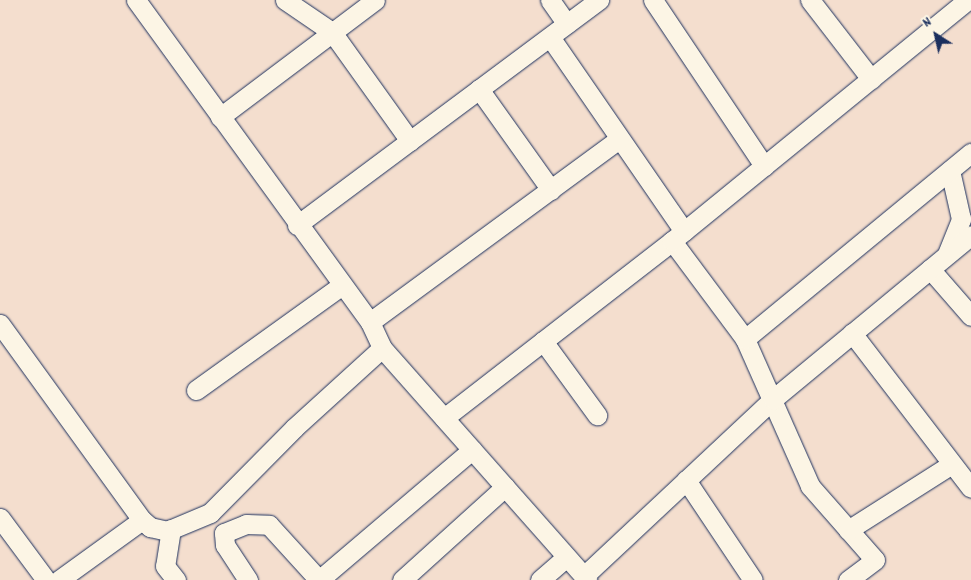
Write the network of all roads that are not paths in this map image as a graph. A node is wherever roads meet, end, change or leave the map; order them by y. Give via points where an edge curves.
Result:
1 (285, 0) edge
2 (375, 0) edge
3 (550, 0) edge
4 (599, 0) edge
5 (653, 0) edge
6 (810, 0) edge
7 (968, 0) edge
8 (145, 3) edge
9 (567, 24) junction
10 (332, 32) junction
11 (550, 37) junction
12 (871, 79) junction
13 (479, 89) junction
14 (220, 117) junction
15 (618, 140) junction
16 (410, 141) junction
17 (971, 153) edge
18 (764, 166) junction
19 (950, 170) junction
20 (551, 190) junction
21 (297, 225) junction
22 (971, 235) edge
23 (678, 236) junction
24 (946, 256) junction
25 (930, 269) junction
26 (342, 285) junction
27 (971, 316) edge
28 (370, 322) junction
29 (0, 324) edge
30 (852, 333) junction
31 (745, 339) junction
32 (543, 341) junction
33 (382, 348) junction
34 (196, 390) dead end
35 (772, 399) junction
36 (597, 415) dead end
37 (444, 418) junction
38 (472, 450) junction
39 (952, 464) junction
40 (686, 480) junction
41 (969, 482) edge
42 (505, 487) junction
43 (0, 518) edge
44 (142, 520) junction
45 (171, 529) junction
46 (848, 530) junction
47 (566, 557) junction
48 (585, 578) edge
49 (46, 580) edge
50 (59, 580) edge
51 (176, 580) edge
52 (248, 580) edge
53 (319, 580) edge
54 (402, 580) edge
55 (540, 580) edge
56 (753, 580) edge
57 (848, 580) edge

1 - 10 street
2 - 10 street
3 - 9 street
4 - 9 street
5 - 18 street
6 - 12 street
7 - 12 street
8 - 14 street
9 - 11 street
10 - 14 street
10 - 16 street
11 - 13 street
11 - 15 street
12 - 18 street
13 - 16 street
13 - 20 street
14 - 21 street
15 - 20 street
15 - 23 street
16 - 21 street
17 - 19 street
18 - 23 street
19 - 24 street via 961,219
19 - 31 street
20 - 28 street
21 - 26 street
22 - 24 street
23 - 31 street
23 - 32 street
24 - 25 street
25 - 27 street
25 - 30 street
26 - 28 street
26 - 34 street
28 - 33 street
29 - 44 street
30 - 35 street
30 - 39 street
31 - 35 street
32 - 36 street
32 - 37 street
33 - 37 street
33 - 45 street via 294,428 210,513
35 - 40 street
35 - 46 street via 810,486
37 - 38 street
38 - 42 street
38 - 53 street
39 - 41 street
39 - 46 street
40 - 48 street
40 - 56 street
42 - 47 street
42 - 54 street
43 - 49 street
44 - 45 street via 150,527
44 - 50 street
45 - 51 street via 165,566
46 - 57 street via 874,560
47 - 48 street
47 - 55 street
52 - 53 street via 225,545 224,533 246,524 269,525

